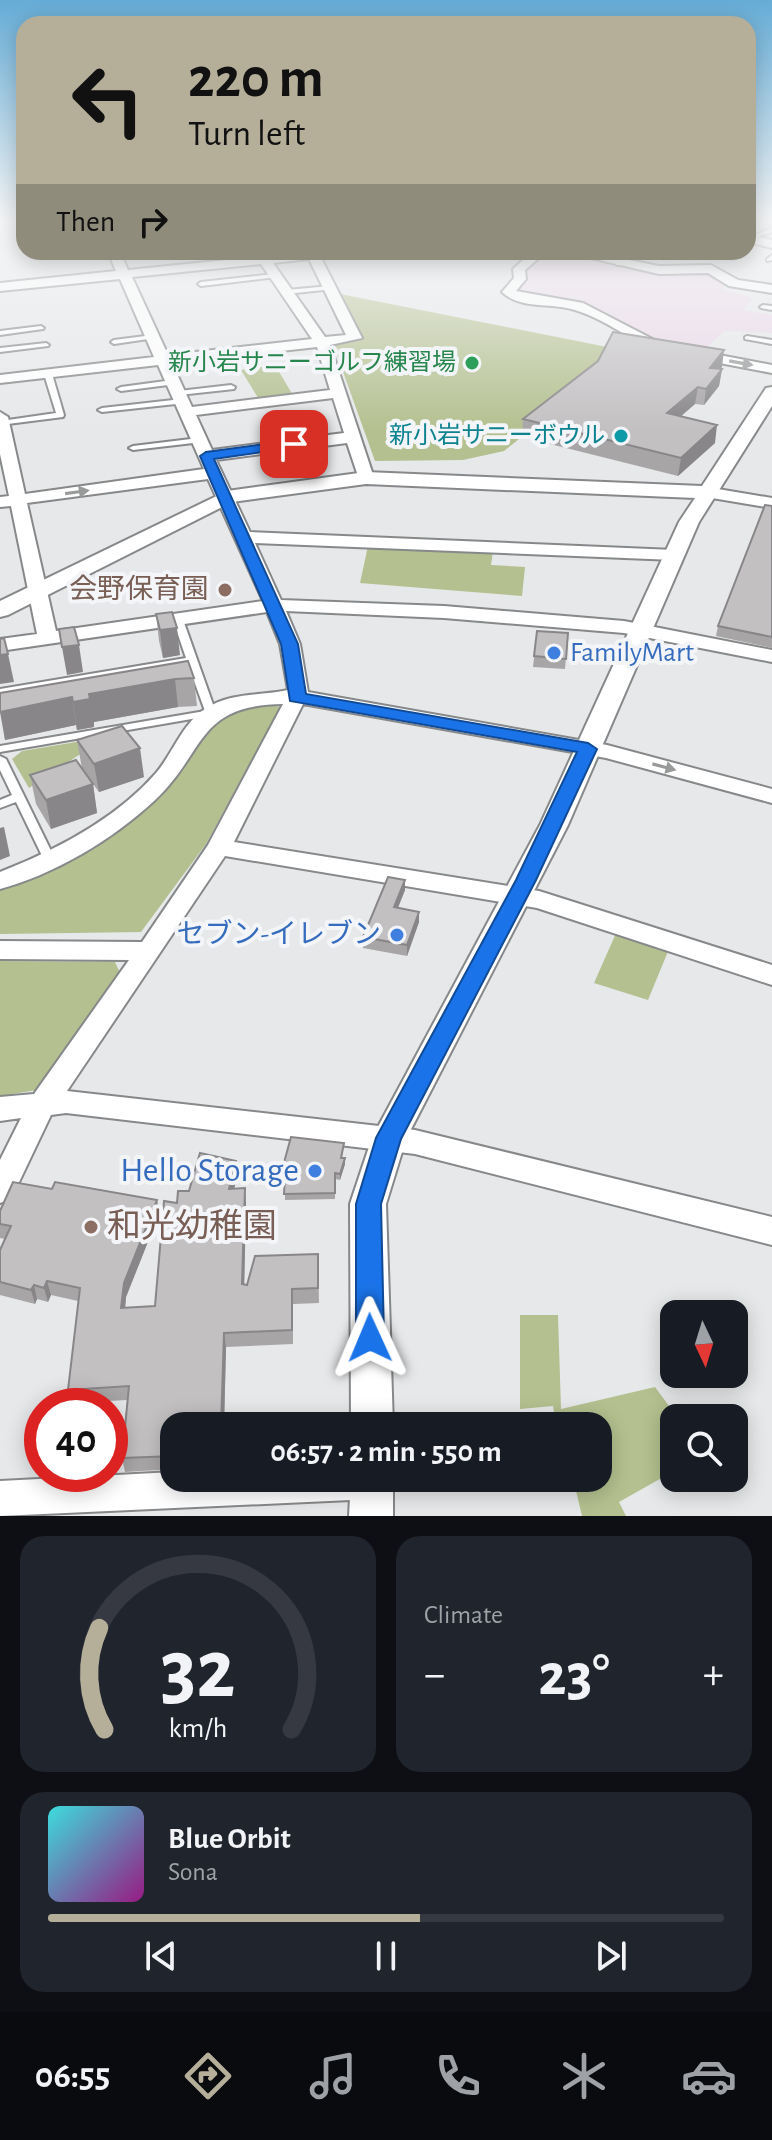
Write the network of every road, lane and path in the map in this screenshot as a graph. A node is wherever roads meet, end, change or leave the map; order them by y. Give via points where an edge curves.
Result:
1 (331, 288) edge
2 (132, 289) edge
3 (284, 289) edge
4 (323, 289) edge
5 (511, 289) edge
6 (286, 292) junction
7 (763, 307) dead end
8 (772, 308) edge
9 (41, 328) dead end
10 (0, 333) edge
11 (153, 337) junction
12 (747, 338) dead end
13 (319, 341) junction
14 (114, 342) dead end
15 (772, 342) edge
16 (46, 345) dead end
17 (0, 350) edge
18 (164, 360) junction
19 (772, 369) edge
20 (48, 374) junction
21 (0, 379) edge
22 (231, 387) dead end
23 (121, 389) dead end
24 (339, 393) junction
25 (180, 397) junction
26 (102, 410) dead end
27 (767, 410) edge
28 (1, 420) edge
29 (353, 437) junction
30 (199, 440) junction
31 (133, 448) dead end
32 (206, 456) junction
33 (214, 473) junction
34 (366, 478) junction
35 (706, 492) junction
36 (227, 497) junction
37 (9, 501) edge
38 (772, 503) edge
39 (243, 537) junction
40 (674, 555) junction
41 (39, 590) junction
42 (274, 605) junction
43 (0, 610) edge
44 (177, 617) junction
45 (641, 630) junction
46 (48, 637) junction
47 (0, 645) edge
48 (772, 656) edge
49 (192, 660) junction
50 (0, 692) edge
51 (296, 698) junction
52 (211, 713) junction
53 (0, 749) edge
54 (588, 749) junction
55 (0, 759) edge
56 (772, 796) edge
57 (19, 797) junction
58 (0, 804) edge
59 (219, 847) junction
60 (49, 859) junction
61 (0, 881) edge
62 (517, 895) junction
63 (0, 950) edge
64 (149, 951) junction
65 (772, 975) edge
66 (43, 1103) junction
67 (0, 1109) edge
68 (389, 1138) junction
69 (0, 1190) edge
70 (772, 1231) edge
71 (372, 1412) edge
72 (372, 1492) edge
73 (0, 1499) edge

1 - 13 street via 355,338
2 - 11 street
3 - 6 street
4 - 6 lane
5 -> 19 street via 508,292 520,298 578,306 657,348
6 - 13 street
7 - 8 lane
9 - 10 lane
11 - 14 lane
11 - 18 street
12 - 15 lane
13 - 18 street
13 - 24 street
16 - 17 lane
18 - 20 street
18 - 25 street
20 - 21 street
20 - 28 lane via 60,415
22 - 25 lane
23 - 25 lane
24 - 25 street
24 - 29 street
25 - 26 lane
25 - 30 street
27 - 35 street
28 - 37 street
29 - 32 street
29 - 34 street
30 - 31 lane
30 - 32 street
32 - 33 street
33 - 36 street
37 -> 33 street
34 - 35 street
34 - 36 street
35 - 38 street
35 - 40 street
36 - 39 street
36 - 41 street
37 - 41 street
39 - 40 street
39 - 42 street
40 - 45 street
41 - 43 street
41 - 46 street
42 - 44 street
42 - 45 street via 444,612
42 - 51 street via 290,644
44 - 46 street
44 - 49 lane
45 - 48 street
45 - 54 street
46 - 47 street
49 - 50 lane
49 - 52 lane
51 - 52 street via 252,698
51 - 54 street
51 - 59 street
52 - 53 lane
52 - 60 street via 168,773 135,805
54 -> 56 street
54 - 62 street
55 - 57 lane
57 - 58 lane
57 - 60 lane
59 - 62 street
59 - 64 street
60 - 61 street
62 - 65 street
62 - 68 street
63 - 64 street
64 - 66 street
66 - 67 street
66 - 68 street
66 - 69 street
68 - 70 street
68 - 71 street via 371,1185 368,1213
72 - 73 street

